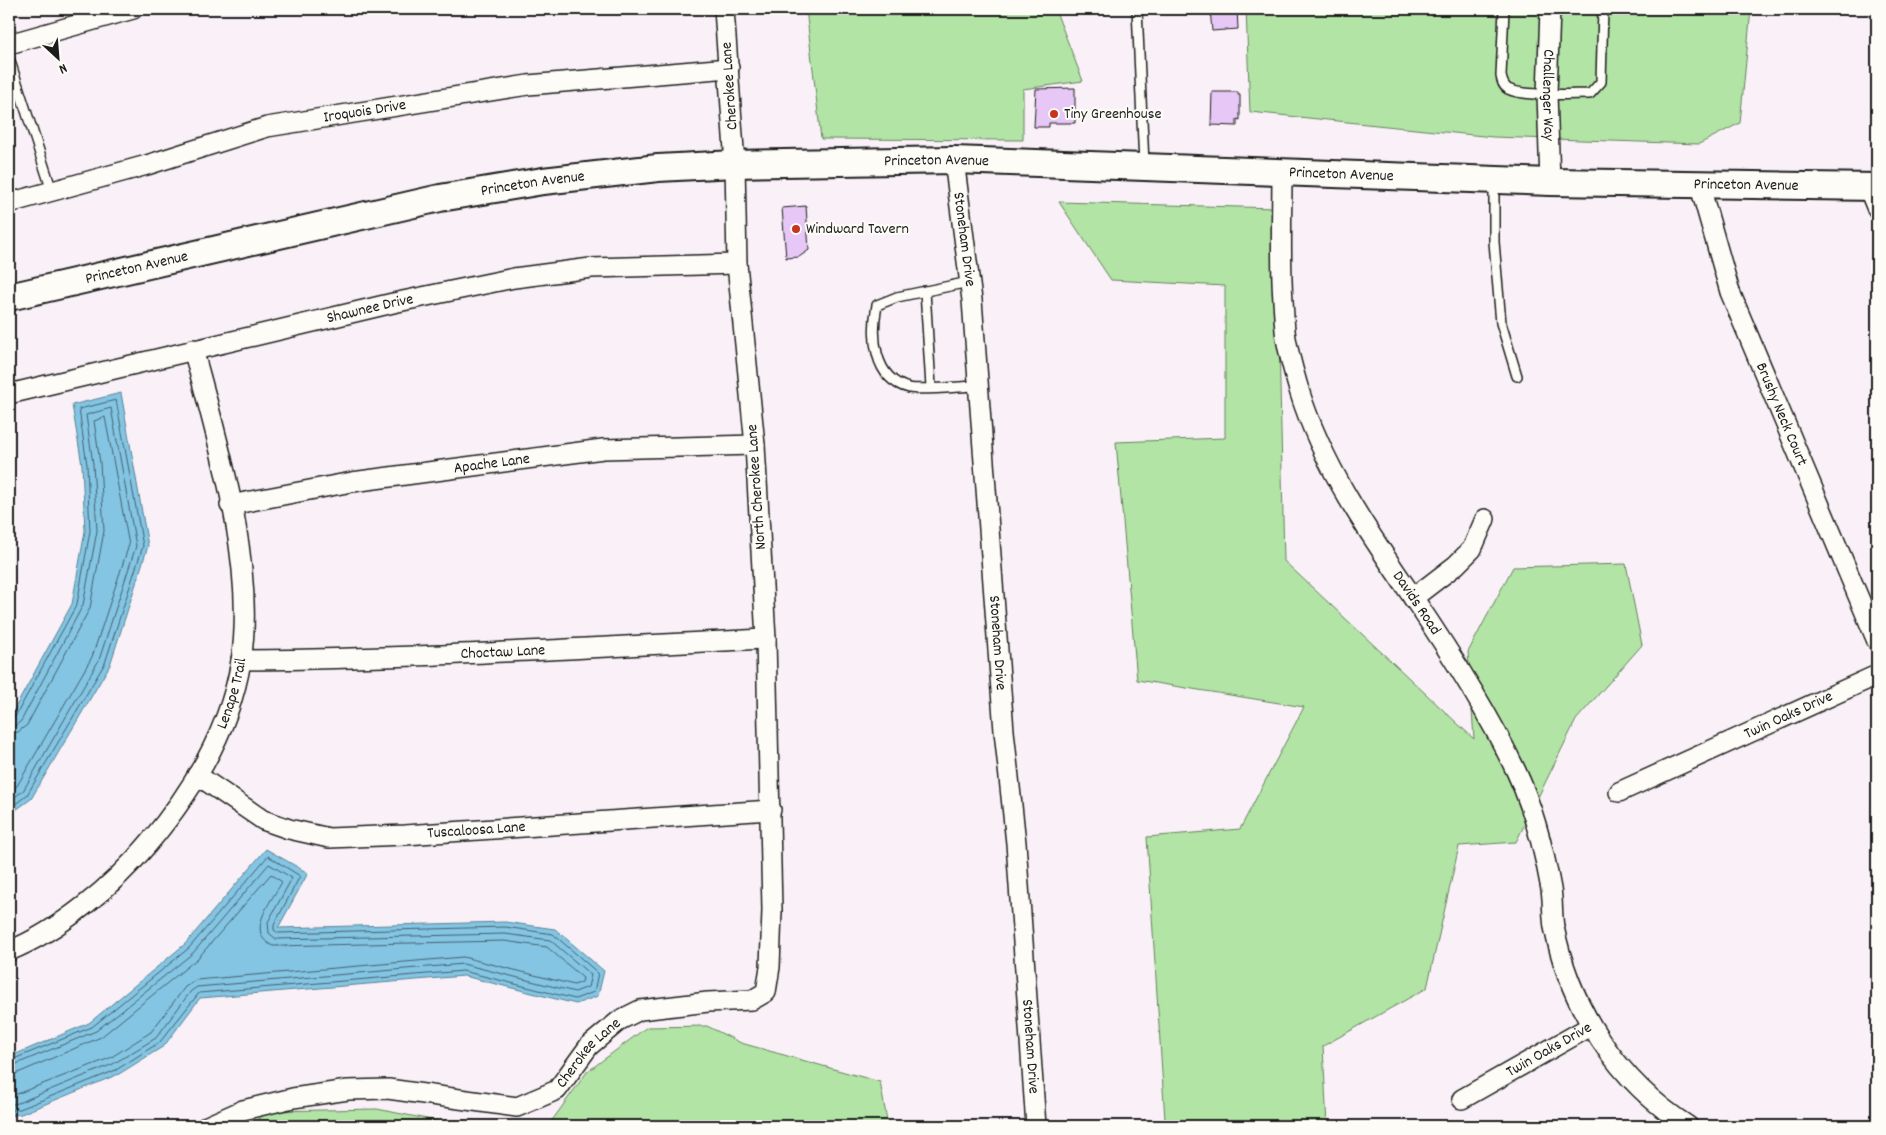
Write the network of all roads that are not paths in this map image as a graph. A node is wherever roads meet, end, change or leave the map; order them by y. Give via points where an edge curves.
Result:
1 (133, 9) edge
2 (724, 9) edge
3 (1137, 9) edge
4 (1504, 9) edge
5 (1550, 9) edge
6 (1603, 9) edge
7 (9, 44) edge
8 (9, 58) edge
9 (729, 68) junction
10 (1547, 94) junction
11 (954, 160) junction
12 (735, 164) junction
13 (1144, 167) junction
14 (1282, 172) junction
15 (1494, 180) junction
16 (1550, 182) junction
17 (1699, 183) junction
18 (52, 191) junction
19 (1874, 194) edge
20 (9, 203) edge
21 (737, 264) junction
22 (969, 282) junction
23 (925, 291) junction
24 (9, 297) edge
25 (193, 349) junction
26 (1517, 376) dead end
27 (978, 386) junction
28 (931, 387) junction
29 (9, 394) edge
30 (754, 445) junction
31 (230, 505) junction
32 (1485, 519) dead end
33 (1413, 598) junction
34 (766, 639) junction
35 (1877, 641) edge
36 (241, 660) junction
37 (1877, 675) edge
38 (197, 775) junction
39 (1619, 792) dead end
40 (771, 810) junction
41 (9, 950) edge
42 (1591, 1026) junction
43 (1462, 1099) dead end
44 (207, 1126) edge
45 (1036, 1126) edge
46 (1688, 1126) edge

1 - 7 street
2 - 9 street, Cherokee Lane
3 - 13 lane
4 - 10 lane via 1503,85 1509,90
5 - 10 street, Challenger Way
6 - 10 lane via 1601,82 1590,94
8 - 18 lane
9 - 12 street, Cherokee Lane
9 - 18 street, Iroquois Drive via 528,85 266,127
10 - 16 street, Challenger Way
11 - 12 main road, Princeton Avenue
11 - 13 main road, Princeton Avenue
11 - 22 street, Stoneham Drive
12 - 21 street, North Cherokee Lane
12 - 24 main road, Princeton Avenue via 658,168 562,179 440,198
13 - 14 main road, Princeton Avenue
14 - 15 main road, Princeton Avenue
14 - 33 street, Davids Road via 1282,276 1286,336 1300,391 1314,430 1348,498
15 - 16 main road, Princeton Avenue
15 - 26 lane via 1494,242 1501,323
16 - 17 main road, Princeton Avenue
17 - 19 main road, Princeton Avenue
17 - 35 street, Brushy Neck Court via 1730,292
18 - 20 street, Iroquois Drive
21 - 25 street, Shawnee Drive via 591,268 514,278
21 - 30 street, North Cherokee Lane
22 - 23 lane
22 - 27 street, Stoneham Drive
23 - 28 lane
23 - 28 lane via 878,305 873,325 877,357 887,377 910,388
25 - 29 street, Shawnee Drive
25 - 31 street, Lenape Trail via 217,439
27 - 28 lane
27 - 45 street, Stoneham Drive
30 - 31 street, Apache Lane via 603,449 352,482
30 - 34 street, North Cherokee Lane
31 - 36 street, Lenape Trail via 242,570
32 - 33 street via 1472,549
33 - 42 street, Davids Road via 1484,709 1518,774 1540,837 1563,962
34 - 36 street, Choctaw Lane via 360,660
34 - 40 street, North Cherokee Lane
36 - 38 street, Lenape Trail via 230,702 210,753
37 - 39 street, Twin Oaks Drive
38 - 40 street, Tuscaloosa Lane via 263,820 329,838
38 - 41 street, Lenape Trail via 174,813 128,867 75,911
40 - 44 street, Cherokee Lane via 770,967 766,992 752,1000 640,1010 620,1020 589,1046 557,1090 517,1108 388,1089 348,1090 243,1110
42 - 43 street, Twin Oaks Drive
42 - 46 street, Twin Oaks Drive via 1624,1071 1673,1117

